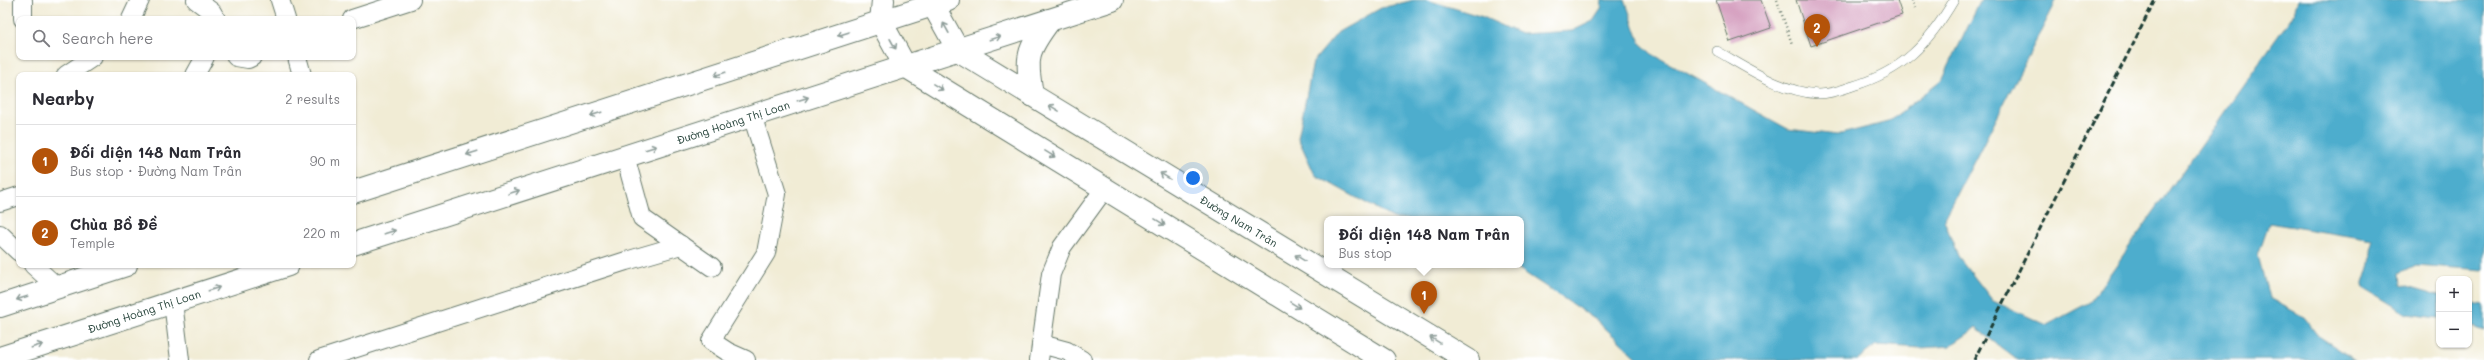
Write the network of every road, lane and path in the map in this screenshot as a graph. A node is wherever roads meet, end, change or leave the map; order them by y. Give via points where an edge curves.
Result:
1 (23, 0) edge
2 (140, 0) edge
3 (196, 0) edge
4 (280, 0) edge
5 (411, 0) edge
6 (883, 0) edge
7 (1112, 0) edge
8 (1777, 0) edge
9 (1912, 0) edge
10 (1954, 0) edge
11 (936, 2) edge
12 (1915, 8) dead end
13 (23, 16) edge
14 (132, 16) edge
15 (214, 16) edge
16 (285, 16) edge
17 (356, 18) edge
18 (1050, 20) junction
19 (881, 22) junction
20 (1792, 44) dead end
21 (958, 50) junction
22 (1717, 52) dead end
23 (88, 60) edge
24 (203, 60) edge
25 (298, 60) edge
26 (905, 66) junction
27 (70, 72) edge
28 (197, 72) edge
29 (301, 72) edge
30 (1032, 95) junction
31 (752, 115) junction
32 (625, 156) junction
33 (1105, 188) junction
34 (356, 191) edge
35 (16, 197) edge
36 (0, 202) edge
37 (0, 234) edge
38 (356, 243) edge
39 (681, 245) junction
40 (16, 249) edge
41 (712, 267) dead end
42 (36, 268) edge
43 (117, 268) edge
44 (279, 268) edge
45 (57, 287) junction
46 (173, 302) junction
47 (0, 306) edge
48 (1040, 352) edge
49 (0, 358) edge
50 (180, 360) edge
51 (319, 360) edge
52 (746, 360) edge
53 (1082, 360) edge
54 (1384, 360) edge
55 (1468, 360) edge

1 - 13 street
2 - 14 street
3 - 15 street
4 - 16 street
5 - 17 street
6 - 19 main road
7 - 18 main road, Đường Hoàng Thị Loan
8 - 20 path
9 - 12 path
10 - 22 lane via 1936,29 1906,62 1872,80 1835,92 1817,94 1786,86
11 - 19 main road
21 -> 11 main road, Đường Nam Trân
21 -> 18 main road, Đường Hoàng Thị Loan
18 - 30 main road via 1033,42 1028,55
19 -> 26 main road
19 -> 34 main road
21 - 26 main road, Đường Hoàng Thị Loan
21 - 30 main road, Đường Nam Trân
23 - 27 street
24 - 28 street
25 - 29 street
31 -> 26 main road, Đường Hoàng Thị Loan
26 -> 33 main road
55 -> 30 main road, Đường Nam Trân
32 -> 31 main road, Đường Hoàng Thị Loan
31 - 52 street via 777,194 766,253 711,341
38 -> 32 main road, Đường Hoàng Thị Loan
32 - 39 street via 642,218
33 - 48 street via 1062,248 1050,274
33 -> 54 main road
35 - 36 street
37 - 40 street
39 - 41 street
39 - 51 street
42 - 45 street
43 - 45 main road
46 -> 44 main road, Đường Hoàng Thị Loan
45 -> 47 main road
49 -> 46 main road, Đường Hoàng Thị Loan
46 - 50 street
48 - 53 street via 1067,351

